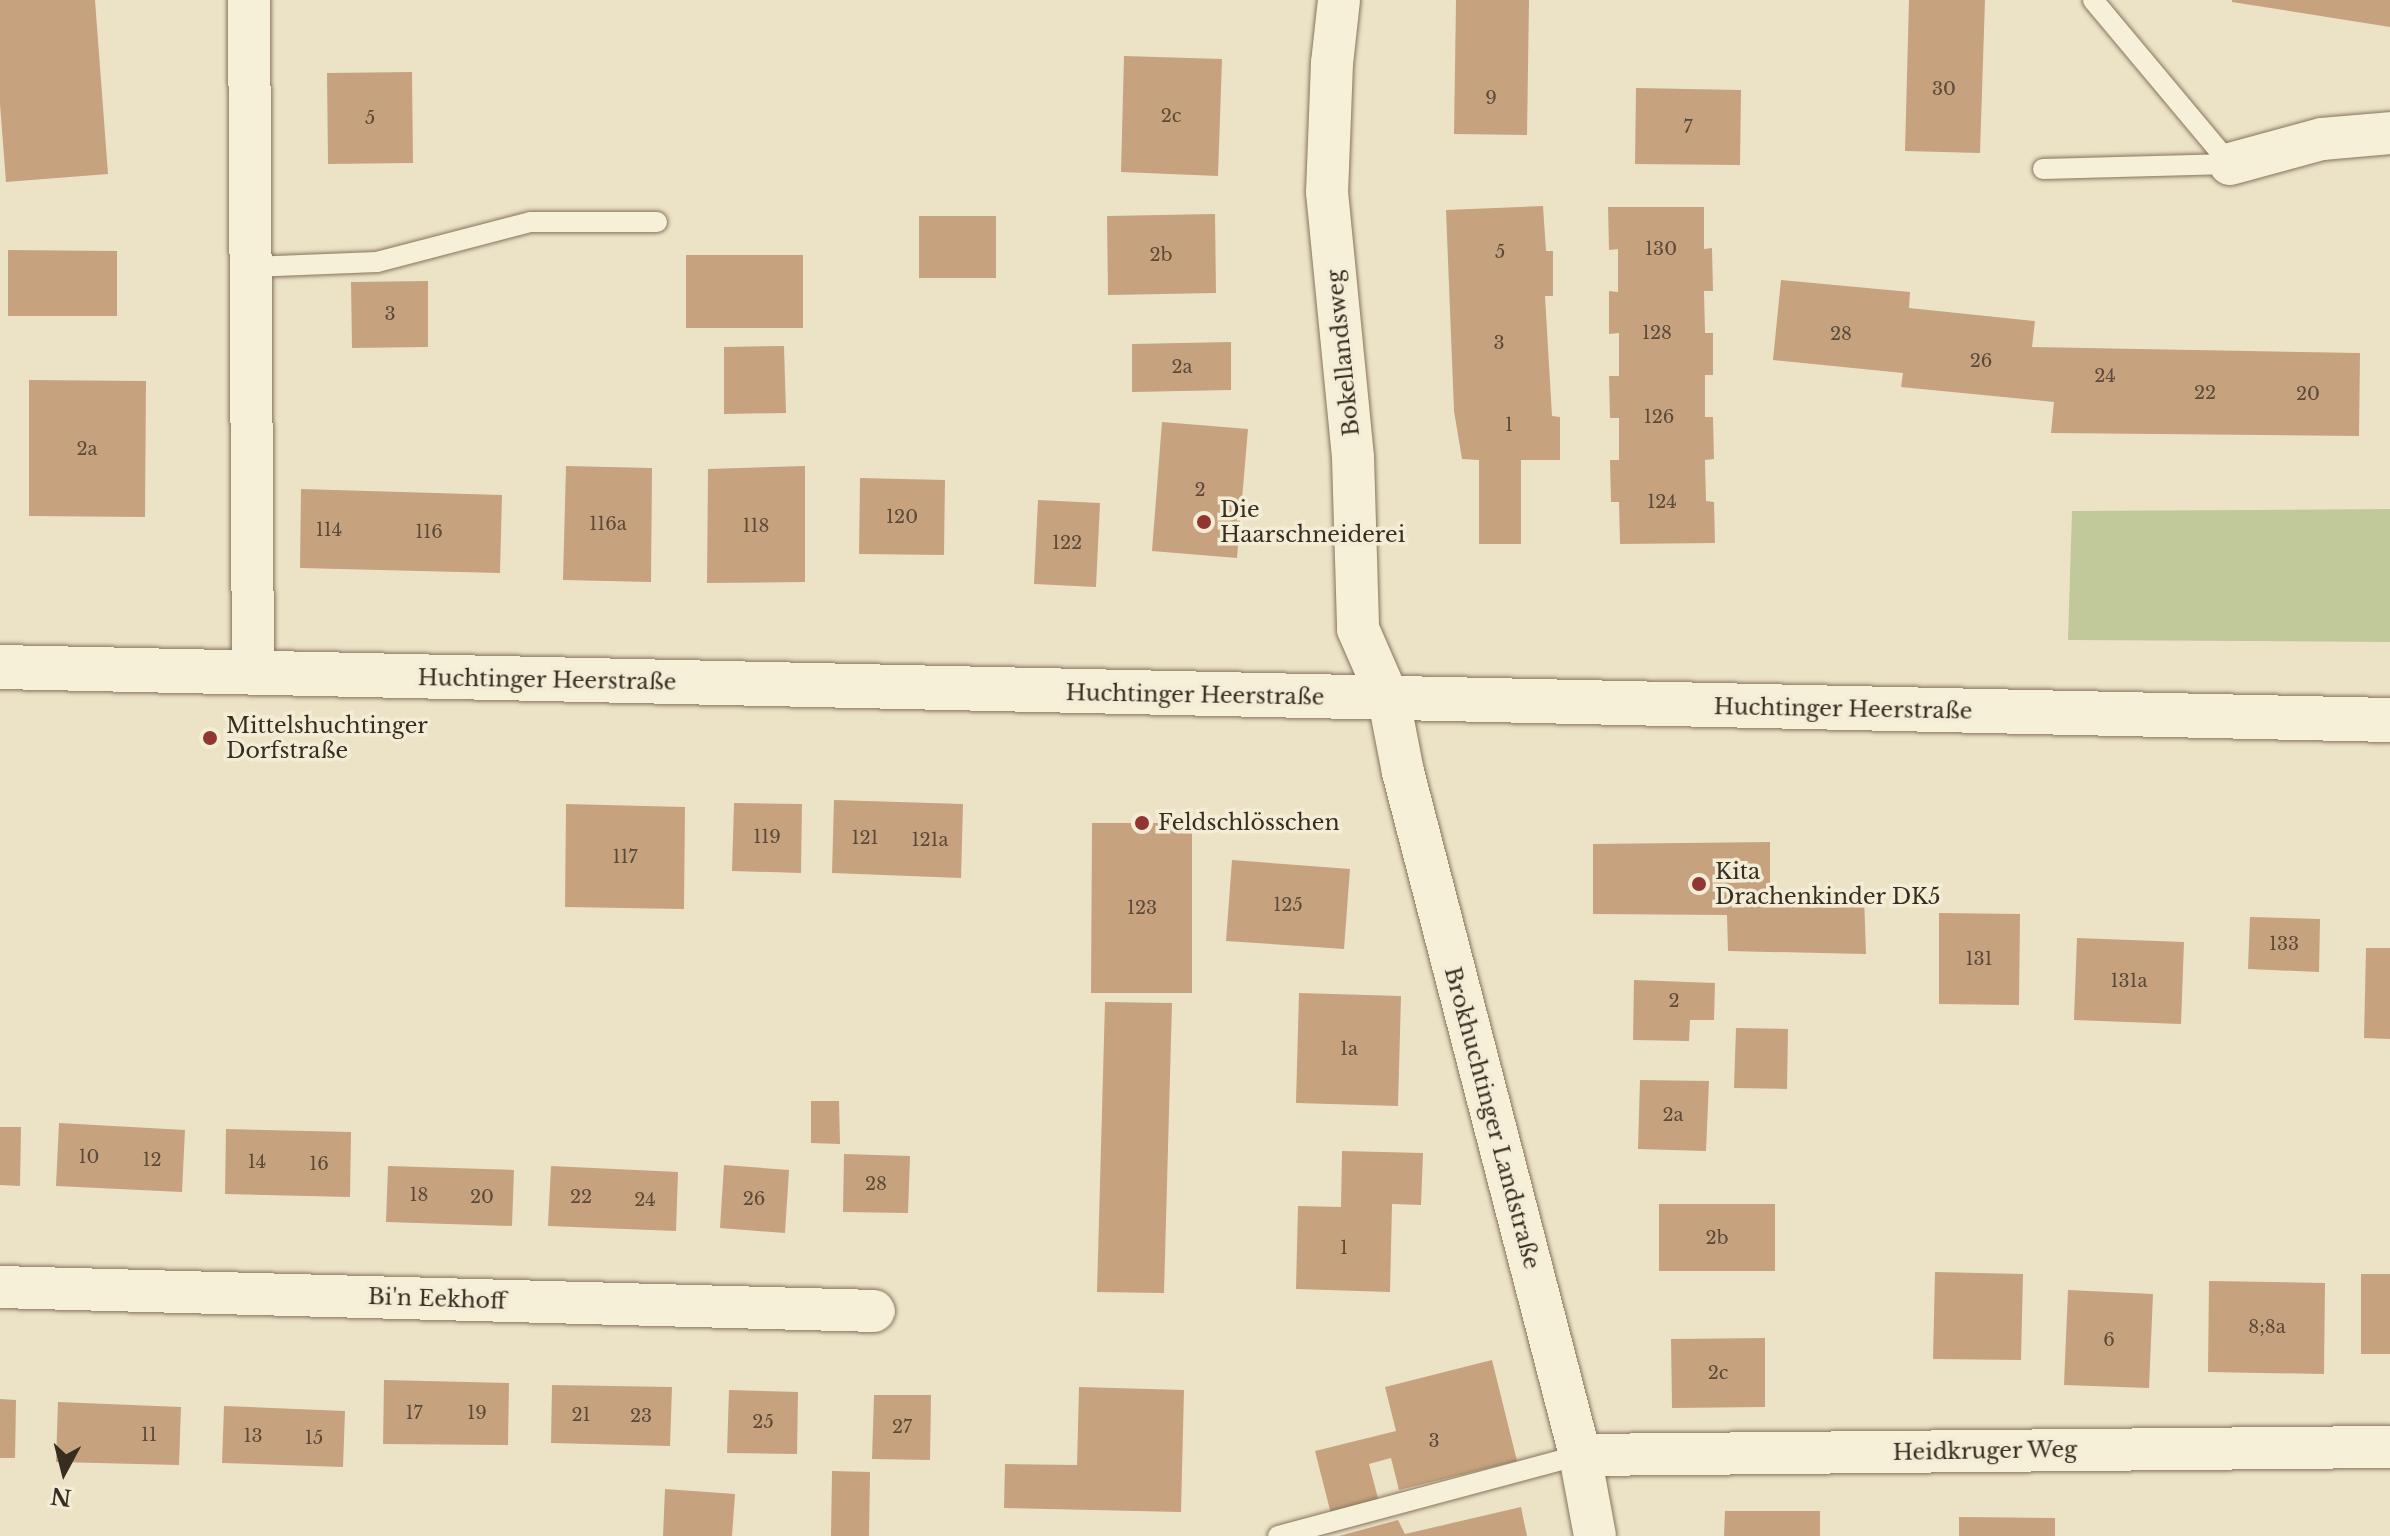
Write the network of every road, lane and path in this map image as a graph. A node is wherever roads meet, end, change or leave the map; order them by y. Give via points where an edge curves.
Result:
1 (249, 0) edge
2 (1339, 0) edge
3 (2093, 0) edge
4 (2390, 133) edge
5 (2230, 164) junction
6 (2043, 169) dead end
7 (657, 222) dead end
8 (251, 267) junction
9 (0, 667) edge
10 (253, 673) junction
11 (1389, 700) junction
12 (2390, 720) edge
13 (0, 1287) edge
14 (874, 1311) dead end
15 (2390, 1447) edge
16 (1580, 1455) junction
17 (1278, 1536) edge
18 (1595, 1536) edge

1 - 8 street
2 - 11 street, Bokellandsweg via 1327,192 1353,457 1358,629
3 - 5 lane
4 - 5 street via 2322,139
5 - 6 lane
7 - 8 lane via 531,222 377,262
8 - 10 street
9 - 10 main road, Huchtinger Heerstraße
10 - 11 main road, Huchtinger Heerstraße
11 - 12 main road, Huchtinger Heerstraße
11 - 16 street, Brokhuchtinger Landstraße via 1403,772
13 - 14 street, Bi'n Eekhoff
15 - 16 street, Heidkruger Weg
16 - 17 lane
16 - 18 street, Brokhuchtinger Landstraße

